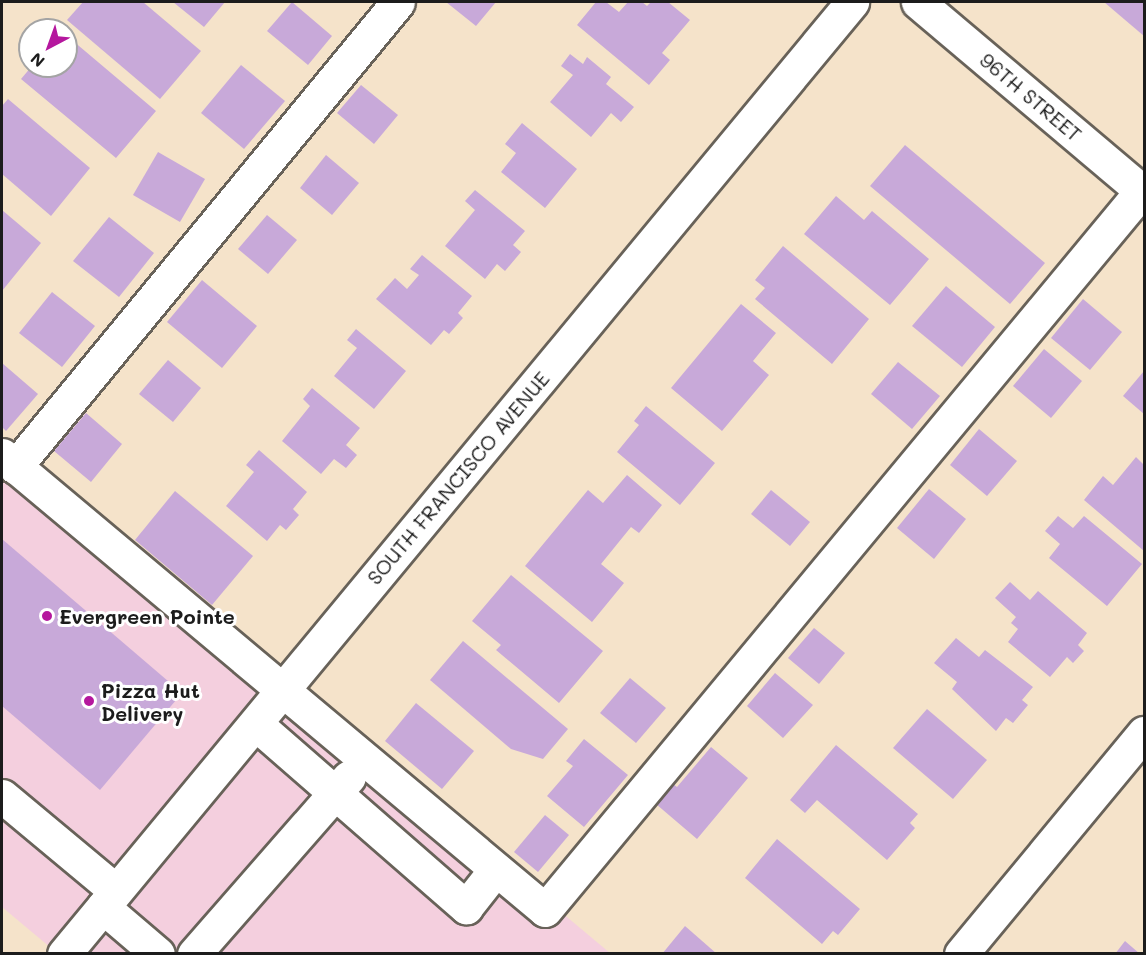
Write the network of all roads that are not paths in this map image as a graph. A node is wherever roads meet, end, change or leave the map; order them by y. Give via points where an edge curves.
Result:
1 (398, 2) edge
2 (852, 2) edge
3 (918, 2) edge
4 (1144, 191) edge
5 (8, 461) edge
6 (282, 690) junction
7 (256, 724) junction
8 (1144, 733) edge
9 (364, 759) junction
10 (335, 793) junction
11 (2, 796) edge
12 (496, 869) junction
13 (110, 899) junction
14 (64, 954) edge
15 (159, 954) edge
16 (194, 954) edge
17 (961, 954) edge

1 - 5 street
2 - 6 street, SOUTH FRANCISCO AVENUE
3 - 4 street, 96TH STREET
4 - 12 street via 545,910
5 - 6 street
6 - 7 street, SOUTH FRANCISCO AVENUE
6 - 9 street
7 - 10 street
7 - 13 street, SOUTH FRANCISCO AVENUE
8 - 17 street
9 - 10 street
9 - 12 street
10 - 12 street via 466,907
10 - 16 street
11 - 13 street
13 - 14 street, SOUTH FRANCISCO AVENUE
13 - 15 street

